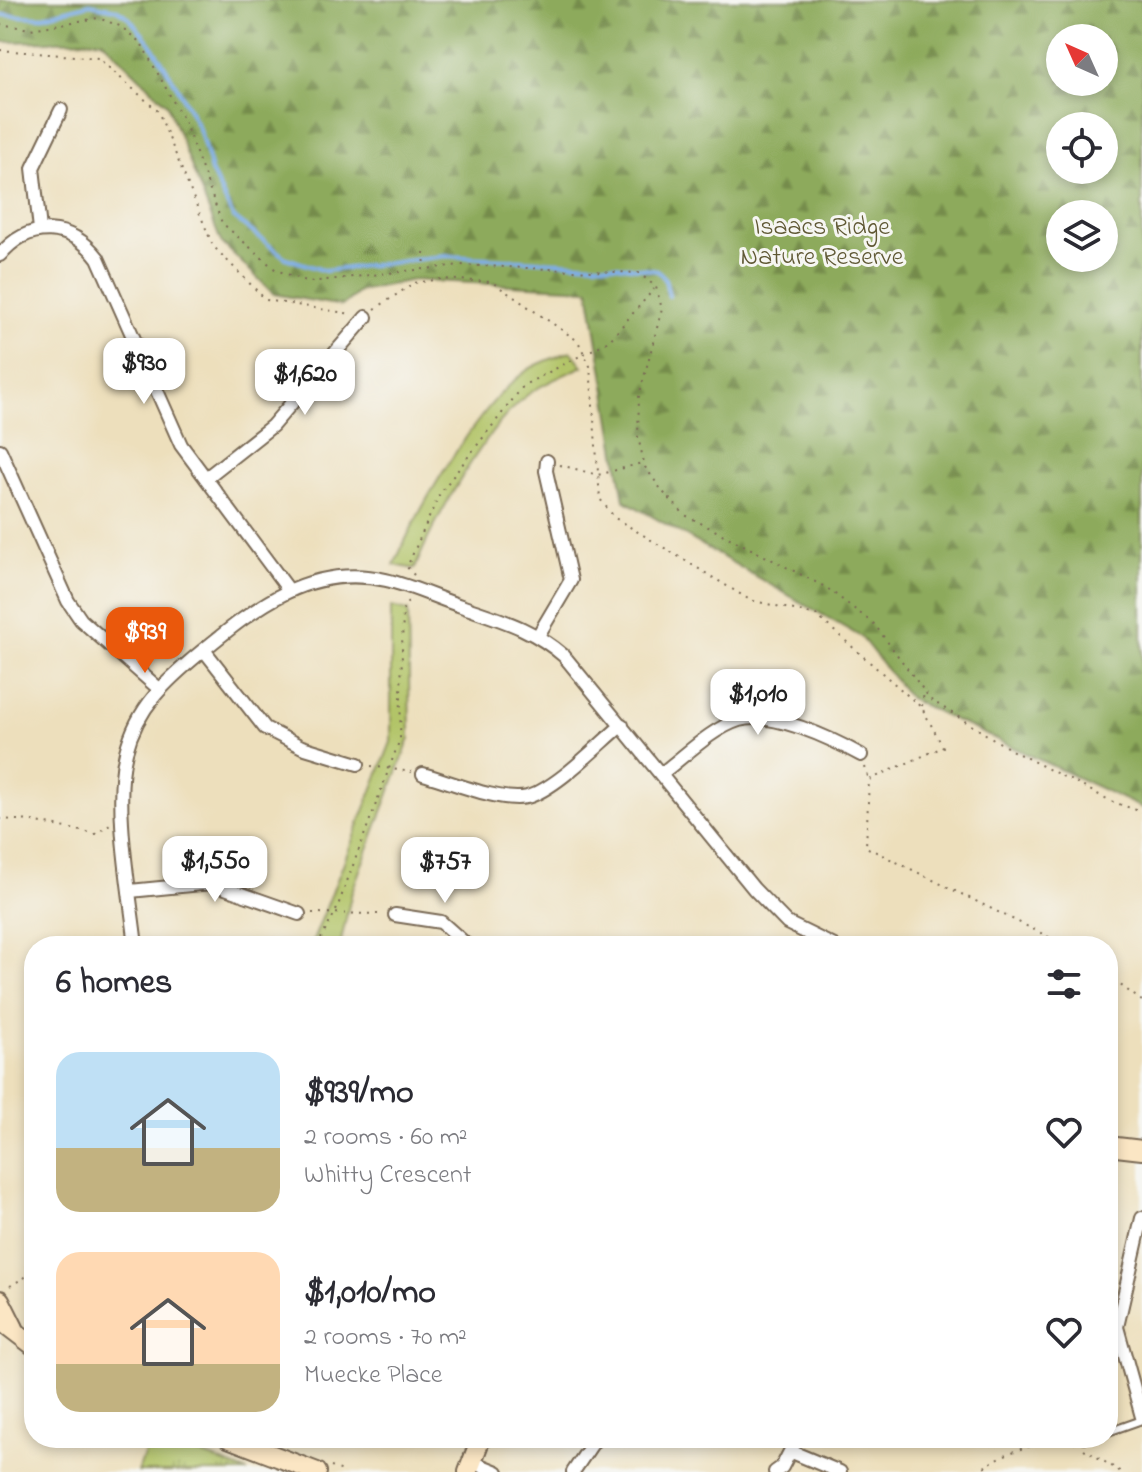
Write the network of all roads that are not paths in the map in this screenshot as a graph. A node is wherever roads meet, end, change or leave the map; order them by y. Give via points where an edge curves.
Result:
1 (61, 110) dead end
2 (40, 229) junction
3 (0, 255) edge
4 (366, 317) road end
5 (0, 450) edge
6 (547, 461) road end
7 (206, 478) junction
8 (288, 589) junction
9 (539, 634) junction
10 (204, 650) junction
11 (158, 688) junction
12 (622, 725) junction
13 (861, 755) dead end
14 (358, 764) road end
15 (662, 773) junction
16 (423, 774) road end
17 (130, 891) junction
18 (299, 914) road end
19 (395, 915) road end
20 (135, 936) edge
21 (457, 936) edge
22 (814, 936) edge
23 (1118, 1147) edge
24 (1142, 1150) edge
25 (1142, 1218) edge
26 (1118, 1293) edge
27 (1118, 1330) edge
28 (1136, 1379) edge
29 (1142, 1418) edge
30 (1118, 1428) edge
31 (263, 1448) edge
32 (477, 1448) edge
33 (589, 1448) edge
34 (793, 1448) edge
35 (792, 1452) junction
36 (470, 1467) edge
37 (317, 1472) edge
38 (497, 1472) edge
39 (573, 1472) edge
40 (775, 1472) edge
41 (840, 1472) edge

1 - 2 street via 33,168
2 - 3 street via 20,237
2 - 7 street via 72,234 98,258 181,445
4 - 7 street via 272,426
5 - 11 street via 68,601 81,620
6 - 9 street via 571,580
7 - 8 street
8 - 9 street via 349,577 388,581 412,595
8 - 10 street
9 - 12 street
10 - 11 street
10 - 14 street via 265,728 302,747
11 - 17 street via 138,719 121,788
12 - 15 street
12 - 16 street via 526,797 506,797
13 - 15 street via 822,733 752,717 719,730
15 - 22 street via 754,889 787,923
17 - 18 street via 211,883
17 - 20 street
19 - 21 street via 441,922
23 - 24 street
25 - 26 street
27 - 28 street
28 - 29 street
29 - 30 lane
31 - 37 street
32 - 36 street
33 - 39 street
34 - 35 street
35 - 40 street
35 - 41 street
36 - 38 street

